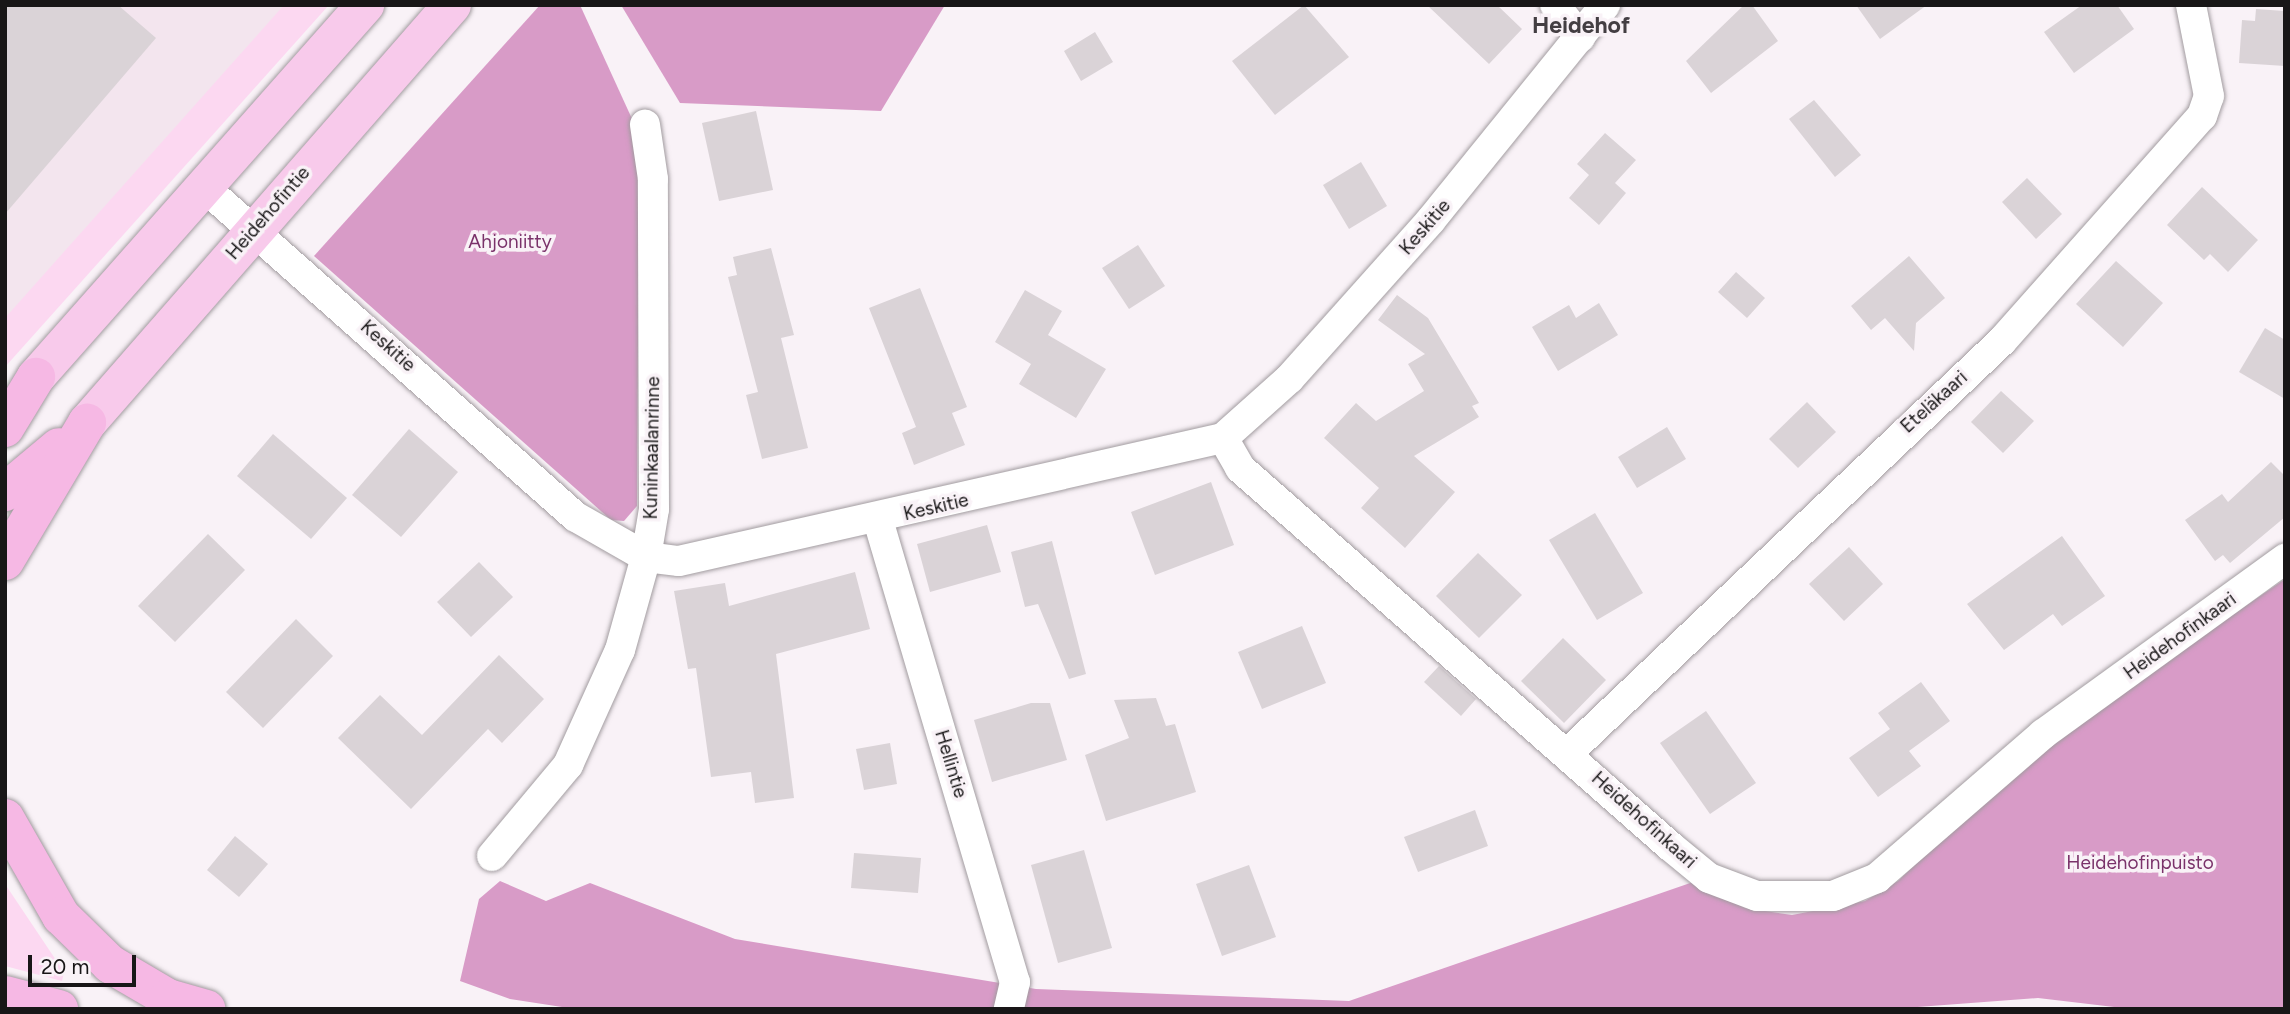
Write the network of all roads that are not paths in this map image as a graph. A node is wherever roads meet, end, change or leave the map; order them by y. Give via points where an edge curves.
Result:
1 (365, 5) edge
2 (452, 5) edge
3 (1555, 5) edge
4 (1605, 5) edge
5 (2191, 5) edge
6 (1580, 37) junction
7 (645, 125) dead end
8 (204, 187) junction
9 (255, 228) junction
10 (36, 377) junction
11 (5, 401) edge
12 (87, 423) junction
13 (5, 428) edge
14 (1223, 438) junction
15 (5, 492) edge
16 (878, 520) junction
17 (646, 557) junction
18 (2285, 559) edge
19 (5, 561) edge
20 (1569, 752) junction
21 (5, 818) edge
22 (492, 856) dead end
23 (5, 995) edge
24 (59, 1009) edge
25 (206, 1009) edge
26 (1009, 1009) edge

1 - 8 main road
2 - 9 main road, Heidehofintie
3 - 6 street
4 - 6 street, Keskitie
5 - 20 street, Eteläkaari via 2207,84 2202,116 2002,341
6 - 14 street, Keskitie via 1431,220 1289,379
7 - 17 street, Kuninkaalanrinne via 653,179 654,509
8 - 9 street, Keskitie
8 - 10 main road
9 - 12 main road, Heidehofintie
9 - 17 street, Keskitie via 576,516
10 - 11 highway
10 - 13 highway
12 - 15 highway
12 - 19 highway
14 - 16 street, Keskitie
14 - 20 street, Heidehofinkaari via 1240,468
16 - 17 street, Keskitie via 680,561
16 - 26 street, Hellintie via 1016,982
17 - 22 street, Kuninkaalanrinne via 620,650 568,765
18 - 20 street, Heidehofinkaari via 2043,734 1877,878 1852,891 1756,896 1709,878
21 - 25 highway via 61,916 110,964 168,998
23 - 24 highway

